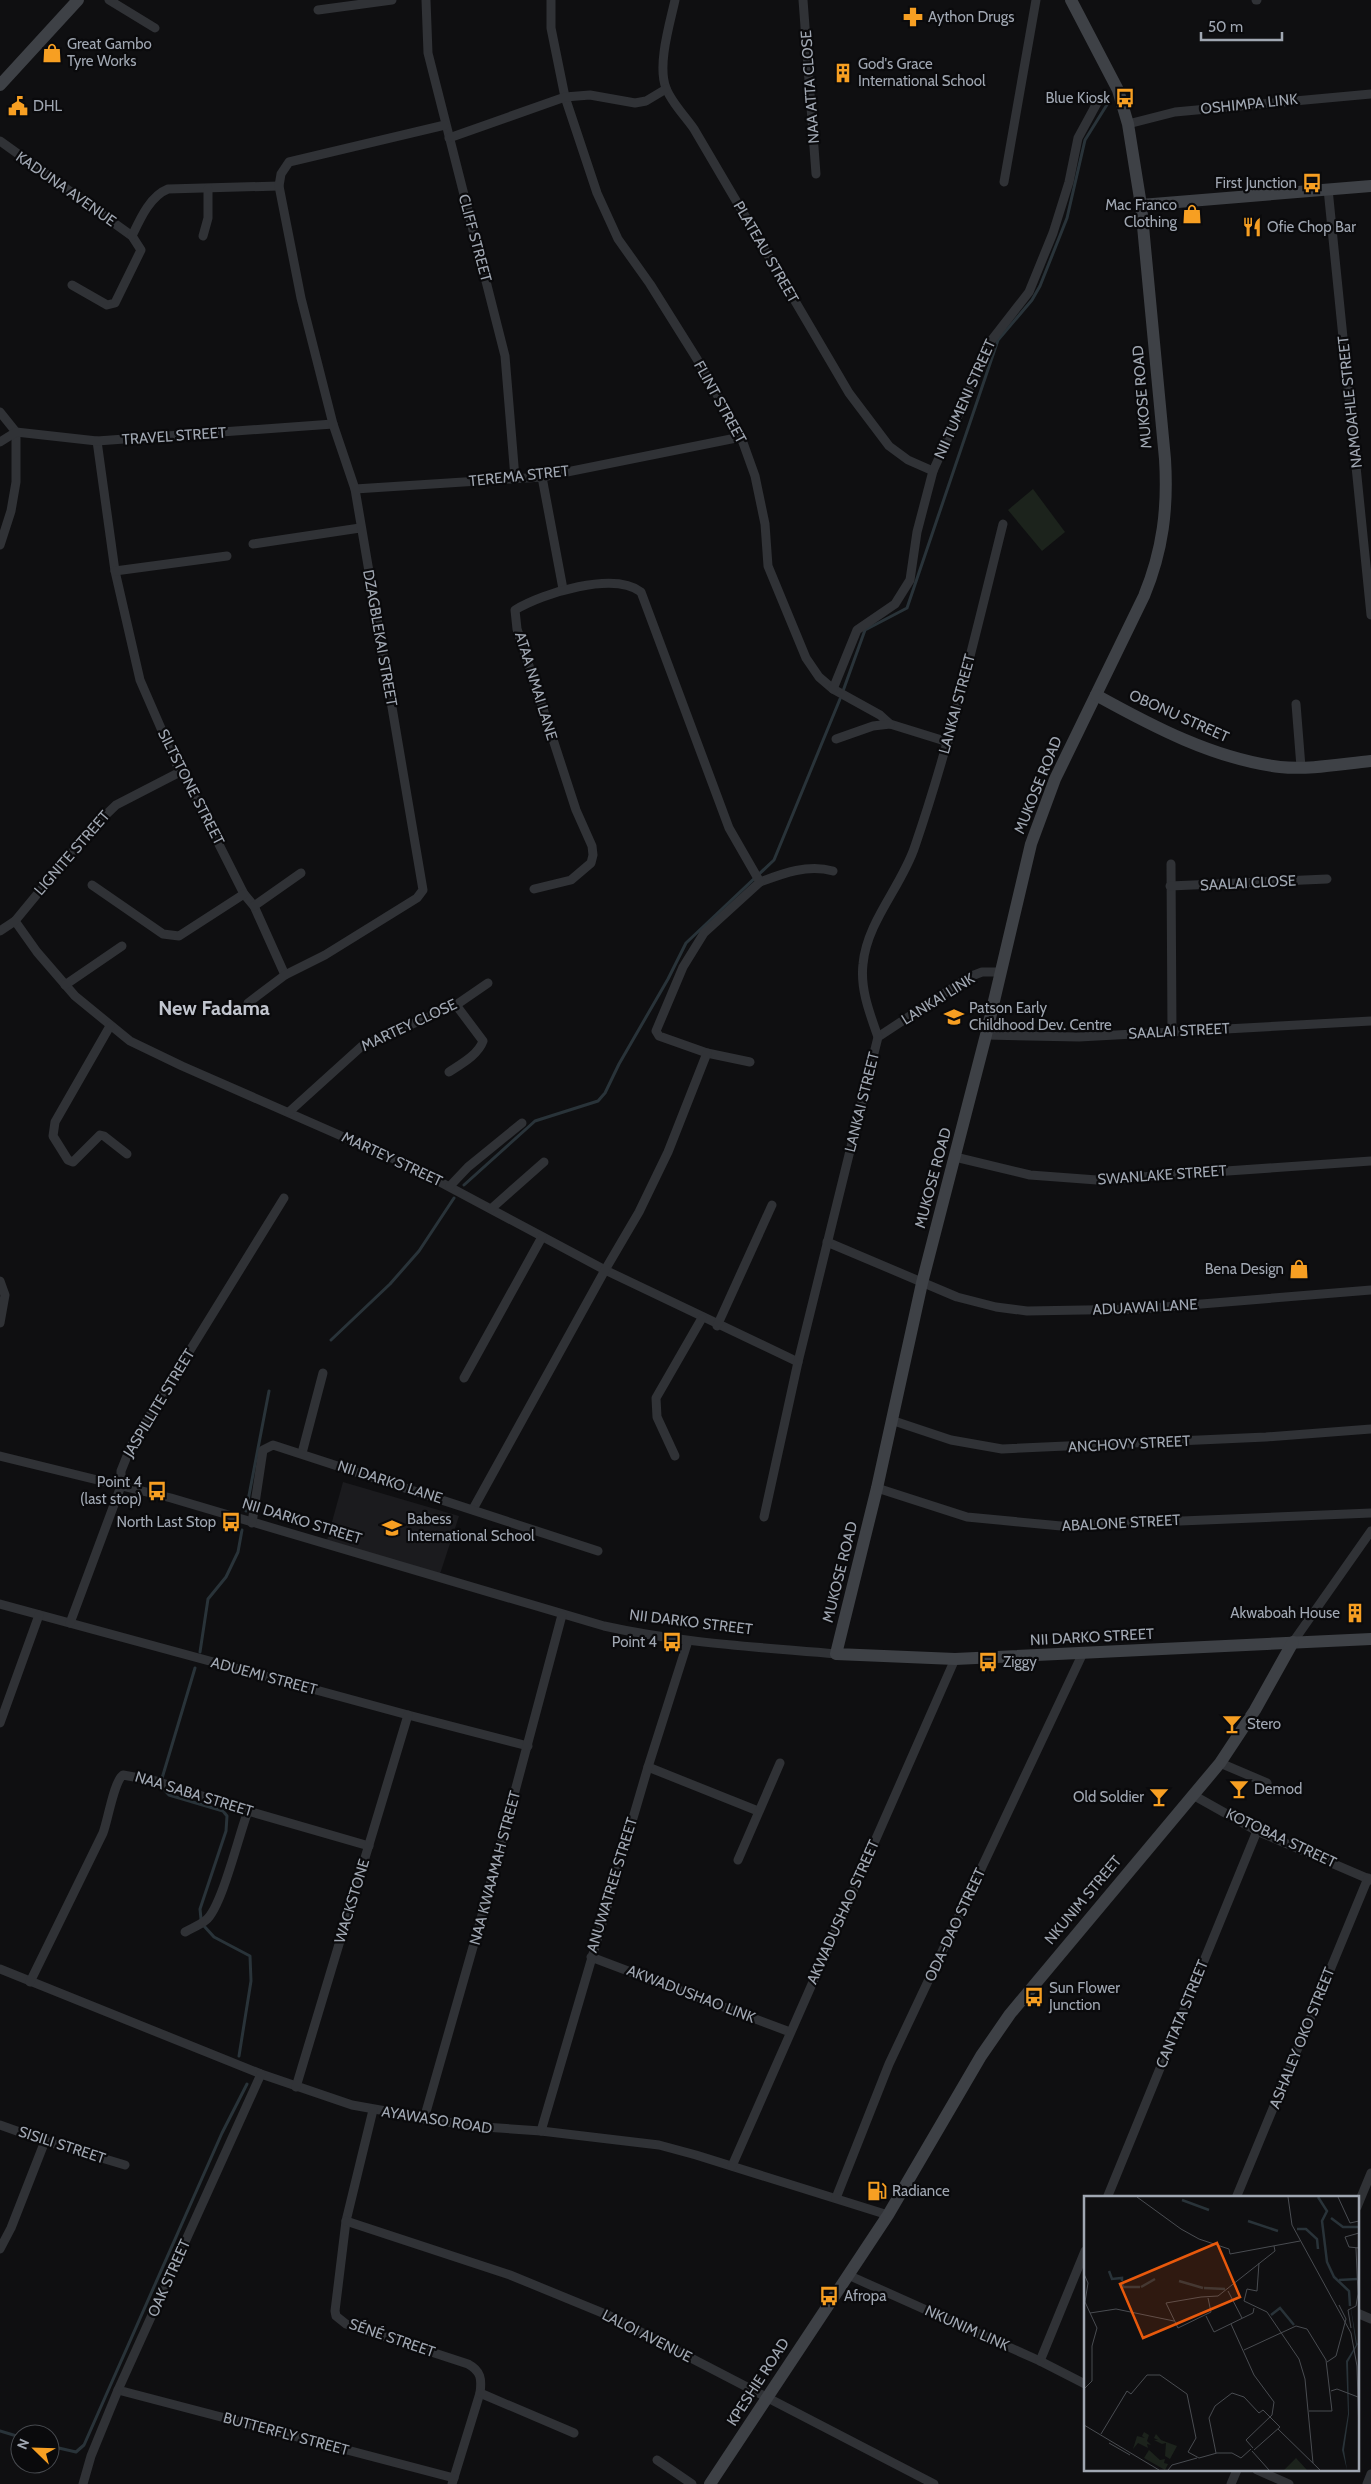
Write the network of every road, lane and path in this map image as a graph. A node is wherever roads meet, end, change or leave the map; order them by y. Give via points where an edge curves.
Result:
1 (78, 0) edge
2 (109, 0) edge
3 (392, 0) edge
4 (426, 0) edge
5 (551, 0) edge
6 (675, 0) edge
7 (803, 0) edge
8 (1036, 0) edge
9 (1071, 0) edge
10 (318, 10) dead end
11 (155, 28) dead end
12 (0, 85) edge
13 (666, 89) junction
14 (1371, 94) edge
15 (565, 97) junction
16 (1097, 103) dead end
17 (1128, 124) junction
18 (445, 125) junction
19 (449, 138) junction
20 (0, 141) edge
21 (816, 174) dead end
22 (1004, 182) dead end
23 (279, 186) junction
24 (1371, 186) edge
25 (208, 189) junction
26 (1328, 189) junction
27 (1140, 205) junction
28 (132, 236) junction
29 (203, 236) dead end
30 (72, 285) dead end
31 (0, 412) edge
32 (333, 424) junction
33 (16, 432) junction
34 (741, 437) junction
35 (98, 441) junction
36 (0, 442) edge
37 (933, 471) junction
38 (542, 477) junction
39 (515, 478) junction
40 (354, 490) junction
41 (1003, 524) dead end
42 (360, 528) junction
43 (0, 544) edge
44 (253, 544) dead end
45 (228, 556) dead end
46 (115, 571) junction
47 (563, 589) junction
48 (1371, 615) edge
49 (833, 689) junction
50 (1096, 694) junction
51 (1296, 704) dead end
52 (890, 724) junction
53 (836, 738) dead end
54 (948, 742) junction
55 (1371, 761) edge
56 (1301, 767) junction
57 (180, 772) junction
58 (1171, 864) dead end
59 (833, 871) dead end
60 (301, 874) dead end
61 (1327, 879) dead end
62 (759, 880) junction
63 (92, 885) dead end
64 (1170, 886) junction
65 (534, 889) dead end
66 (244, 894) junction
67 (254, 906) junction
68 (15, 920) junction
69 (0, 931) edge
70 (122, 946) dead end
71 (1001, 972) junction
72 (285, 975) junction
73 (488, 983) dead end
74 (65, 985) junction
75 (248, 1003) dead end
76 (456, 1004) junction
77 (1371, 1022) edge
78 (110, 1026) junction
79 (1172, 1032) junction
80 (986, 1035) junction
81 (878, 1038) junction
82 (707, 1053) junction
83 (750, 1062) dead end
84 (449, 1072) dead end
85 (289, 1112) junction
86 (522, 1123) dead end
87 (127, 1154) dead end
88 (955, 1157) junction
89 (1371, 1161) edge
90 (544, 1162) dead end
91 (450, 1186) junction
92 (284, 1198) dead end
93 (772, 1205) dead end
94 (492, 1208) junction
95 (542, 1237) junction
96 (827, 1242) junction
97 (604, 1270) junction
98 (0, 1281) edge
99 (922, 1284) junction
100 (1371, 1290) edge
101 (702, 1318) junction
102 (0, 1324) edge
103 (717, 1326) junction
104 (798, 1362) junction
105 (323, 1374) dead end
106 (464, 1378) dead end
107 (891, 1420) junction
108 (1371, 1429) edge
109 (302, 1453) junction
110 (0, 1456) edge
111 (675, 1456) dead end
112 (121, 1486) junction
113 (877, 1488) junction
114 (473, 1509) junction
115 (1371, 1513) edge
116 (764, 1517) dead end
117 (250, 1522) junction
118 (1371, 1531) edge
119 (598, 1551) dead end
120 (0, 1604) edge
121 (39, 1615) junction
122 (562, 1615) junction
123 (70, 1623) junction
124 (1371, 1639) edge
125 (688, 1641) junction
126 (1293, 1642) junction
127 (836, 1654) junction
128 (1082, 1655) junction
129 (955, 1659) junction
130 (408, 1715) junction
131 (0, 1723) edge
132 (528, 1746) junction
133 (1220, 1762) junction
134 (780, 1763) dead end
135 (648, 1766) junction
136 (1267, 1783) dead end
137 (1192, 1795) junction
138 (248, 1811) junction
139 (758, 1811) junction
140 (1257, 1831) junction
141 (369, 1846) junction
142 (738, 1860) dead end
143 (1370, 1879) edge
144 (185, 1932) dead end
145 (591, 1957) junction
146 (0, 1969) edge
147 (30, 1982) junction
148 (790, 2032) junction
149 (261, 2074) junction
150 (296, 2087) junction
151 (373, 2110) junction
152 (424, 2119) junction
153 (0, 2125) edge
154 (541, 2131) junction
155 (45, 2141) junction
156 (125, 2165) dead end
157 (732, 2166) junction
158 (1371, 2173) edge
159 (1108, 2196) edge
160 (1237, 2196) edge
161 (836, 2198) junction
162 (1358, 2205) edge
163 (888, 2215) junction
164 (346, 2222) junction
165 (0, 2249) edge
166 (1084, 2253) edge
167 (848, 2275) junction
168 (832, 2299) joint
169 (1358, 2313) edge
170 (1371, 2319) edge
171 (1040, 2361) junction
172 (1084, 2383) edge
173 (118, 2390) junction
174 (480, 2393) junction
175 (767, 2398) junction
176 (574, 2433) dead end
177 (657, 2460) dead end
178 (1237, 2472) edge
179 (1262, 2472) edge
180 (1371, 2474) edge
181 (453, 2481) edge
182 (83, 2484) edge
183 (692, 2484) edge
184 (710, 2484) edge
185 (934, 2484) edge
186 (1231, 2484) edge
187 (1289, 2484) edge
188 (1367, 2484) edge

1 - 12 street
2 - 11 street
3 - 10 street
4 - 18 street, CLIFF STREET via 428,53
5 - 15 street, FLINT STREET via 550,28
6 - 13 street via 663,76
7 - 21 street, NAA ATTA CLOSE
8 - 22 street
9 - 17 street, MUKOSE ROAD via 1118,90
13 - 15 street via 646,101 635,103 590,95
13 - 37 street, PLATEAU STREET via 694,129 849,393 889,446 908,460
14 - 17 street, OSHIMPA LINK via 1176,112
15 - 19 street
15 - 34 street, FLINT STREET via 597,193 618,239 682,334
16 - 37 street, NII TUMENI STREET via 1078,138 1056,224 1029,292 986,346
17 - 27 street, MUKOSE ROAD
18 - 19 street, CLIFF STREET
18 - 23 street via 289,162 281,174
19 - 39 street, CLIFF STREET via 506,356
20 - 28 street, KADUNA AVENUE
23 - 25 street
23 - 32 street, DZAGBLEKAI STREET
24 - 26 street
25 - 28 street via 159,192
25 - 29 street via 208,218
26 - 27 street
26 - 48 street, NAMOAHLE STREET
27 - 50 street, MUKOSE ROAD via 1164,458 1166,516 1155,570
28 - 30 street via 141,250 115,303 107,305
31 - 33 street
32 - 35 street, TRAVEL STREET
32 - 40 street, DZAGBLEKAI STREET
33 - 35 street, TRAVEL STREET
33 - 36 street
33 - 43 street via 16,482
34 - 38 street, TEREMA STRET
34 - 49 street, FLINT STREET via 755,476 766,524 768,566 806,658 819,677
35 - 46 street, SILTSTONE STREET
37 - 49 street, NII TUMENI STREET via 917,532 910,580 895,604 857,630
38 - 39 street, TEREMA STRET
38 - 47 street
39 - 40 street, TEREMA STRET
40 - 42 street, DZAGBLEKAI STREET
41 - 54 street, LANKAI STREET
42 - 44 street
42 - 72 street, DZAGBLEKAI STREET via 423,890 417,898 325,955
45 - 46 street
46 - 57 street, SILTSTONE STREET via 140,680
47 - 62 street, ATAA NMAI LANE via 623,583 641,592 730,828
47 - 65 street, ATAA NMAI LANE via 515,610 517,630 593,855 591,863 571,880
49 - 52 street, FLINT STREET
50 - 56 street, OBONU STREET via 1139,719 1215,752 1279,767
50 - 71 street, MUKOSE ROAD via 1037,823
51 - 56 street
52 - 53 street
52 - 54 street, FLINT STREET
54 - 81 street, LANKAI STREET via 914,849 868,942 862,965 865,1000
55 - 56 street, OBONU STREET
57 - 66 street, SILTSTONE STREET
57 - 68 street, LIGNITE STREET via 116,805 90,830
58 - 64 street
59 - 62 street via 821,868 792,870
60 - 67 street
61 - 64 street, SAALAI CLOSE
62 - 82 street via 704,933 683,967 658,1022 656,1031 659,1036
63 - 66 street via 163,934 172,936 179,936
64 - 79 street
66 - 67 street, SILTSTONE STREET
67 - 72 street, SILTSTONE STREET
68 - 69 street, LIGNITE STREET
68 - 74 street, MARTEY STREET
70 - 74 street
71 - 80 street, MUKOSE ROAD
71 - 81 street, LANKAI LINK via 982,972 969,977
72 - 75 street, DZAGBLEKAI STREET
73 - 76 street, MARTEY CLOSE
74 - 78 street, MARTEY STREET
76 - 84 street via 483,1041 472,1055
76 - 85 street, MARTEY CLOSE via 362,1046
77 - 79 street, SAALAI STREET
78 - 85 street, MARTEY STREET via 155,1054
78 - 87 street via 55,1122 53,1136 68,1160 73,1162 100,1134
79 - 80 street, SAALAI STREET via 1079,1037
80 - 88 street, MUKOSE ROAD
81 - 96 street, LANKAI STREET
82 - 83 street
82 - 97 street via 668,1152 639,1212
85 - 91 street, MARTEY STREET
86 - 91 street via 468,1166
88 - 89 street, SWANLAKE STREET via 1030,1175 1097,1180
88 - 99 street, MUKOSE ROAD
90 - 94 street
91 - 94 street, MARTEY STREET
92 - 112 street, JASPILLITE STREET via 126,1458 121,1471
93 - 103 street
94 - 95 street, MARTEY STREET
95 - 97 street, MARTEY STREET
95 - 106 street
96 - 99 street, ADUAWAI LANE
96 - 104 street, LANKAI STREET
97 - 101 street, MARTEY STREET
97 - 114 street
98 - 102 street via 5,1295
99 - 100 street, ADUAWAI LANE via 978,1303 1027,1311 1140,1309
99 - 107 street, MUKOSE ROAD
101 - 103 street, MARTEY STREET
101 - 111 street via 656,1398 657,1416
103 - 104 street, MARTEY STREET
104 - 116 street, LANKAI STREET
105 - 109 street
107 - 108 street, ANCHOVY STREET via 950,1440 1002,1449
107 - 113 street, MUKOSE ROAD
109 - 114 street, NII DARKO LANE
109 - 117 street, NII DARKO LANE via 273,1445 263,1450
110 - 112 street, NII DARKO STREET
112 - 117 street, NII DARKO STREET
112 - 123 street, JASPILLITE STREET
113 - 115 street, ABALONE STREET via 966,1517 1061,1526
113 - 127 street, MUKOSE ROAD
114 - 119 street, NII DARKO LANE
117 - 122 street, NII DARKO STREET
118 - 126 street, NKUNIM STREET
120 - 121 street, ADUEMI STREET
121 - 123 street, ADUEMI STREET
121 - 131 street
122 - 125 street, NII DARKO STREET via 644,1635
122 - 132 street, NAA KWAAMAH STREET
123 - 130 street, ADUEMI STREET
124 - 126 street, NII DARKO STREET
125 - 127 street, NII DARKO STREET
125 - 135 street, ANUWATREE STREET
126 - 128 street, NII DARKO STREET
126 - 133 street, NKUNIM STREET via 1256,1710
127 - 129 street, NII DARKO STREET
128 - 129 street, NII DARKO STREET
128 - 161 street, ODA-DAO STREET via 889,2064
129 - 148 street, AKWADUSHAO STREET
130 - 132 street, ADUEMI STREET
130 - 141 street, WACKSTONE
132 - 152 street, NAA KWAAMAH STREET
133 - 136 street
133 - 137 street, NKUNIM STREET
134 - 139 street
135 - 139 street
135 - 145 street, ANUWATREE STREET
137 - 140 street, KOTOBAA STREET
137 - 163 street, NKUNIM STREET via 1010,2014 981,2056
138 - 141 street, NAA SABA STREET
138 - 144 street via 214,1908
138 - 147 street, NAA SABA STREET via 160,1782 127,1774 120,1777 103,1833
139 - 142 street
140 - 143 street, KOTOBAA STREET
140 - 159 street, CANTATA STREET
141 - 150 street, WACKSTONE
143 - 160 street, ASHALEY OKO STREET
145 - 148 street, AKWADUSHAO LINK
145 - 154 street, ANUWATREE STREET
146 - 147 street, AYAWASO ROAD
147 - 149 street, AYAWASO ROAD
148 - 157 street, AKWADUSHAO STREET
149 - 150 street, AYAWASO ROAD
149 - 173 street, OAK STREET
150 - 151 street, AYAWASO ROAD
151 - 152 street, AYAWASO ROAD
151 - 164 street, SÉNÉ STREET
152 - 154 street, AYAWASO ROAD
153 - 155 street, SISILI STREET
154 - 157 street, AYAWASO ROAD via 659,2146
155 - 156 street, SISILI STREET
155 - 165 street
157 - 161 street, AYAWASO ROAD
158 - 162 street
161 - 163 street, AYAWASO ROAD
163 - 167 street, NKUNIM STREET
164 - 174 street, SÉNÉ STREET via 334,2301 336,2316 346,2324 376,2335 468,2364 478,2370
164 - 175 street, LALOI AVENUE via 510,2275 567,2298 656,2338
166 - 171 street
167 - 168 street, NKUNIM STREET
167 - 171 street, NKUNIM LINK
168 - 175 street, KPESHIE ROAD
169 - 170 street
171 - 172 street, NKUNIM LINK
173 - 181 street, BUTTERFLY STREET
173 - 182 street, OAK STREET
174 - 176 street
174 - 181 street, SÉNÉ STREET
175 - 184 street, KPESHIE ROAD
175 - 185 street, LALOI AVENUE
177 - 183 street
178 - 186 street
179 - 187 street
180 - 188 street

